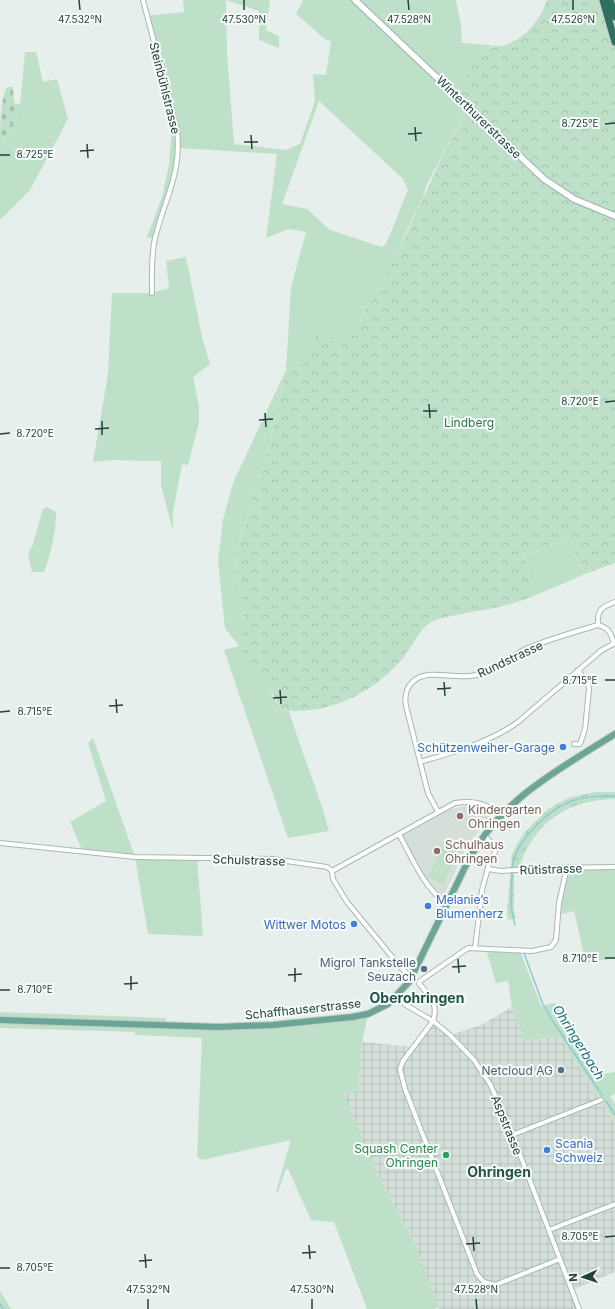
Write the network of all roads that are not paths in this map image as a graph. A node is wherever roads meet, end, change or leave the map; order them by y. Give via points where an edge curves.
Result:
1 (142, 0) edge
2 (603, 0) edge
3 (610, 0) edge
4 (357, 2) edge
5 (615, 17) edge
6 (615, 42) edge
7 (615, 216) edge
8 (152, 293) dead end
9 (615, 602) edge
10 (598, 625) junction
11 (615, 643) edge
12 (578, 670) junction
13 (615, 734) edge
14 (574, 744) dead end
15 (420, 762) junction
16 (438, 812) junction
17 (500, 815) junction
18 (399, 834) junction
19 (484, 835) junction
20 (0, 843) edge
21 (567, 867) junction
22 (615, 867) edge
23 (488, 869) junction
24 (332, 871) junction
25 (446, 903) junction
26 (475, 948) junction
27 (412, 977) junction
28 (397, 996) junction
29 (0, 1020) edge
30 (433, 1021) junction
31 (601, 1100) dead end
32 (512, 1135) junction
33 (615, 1204) edge
34 (549, 1230) junction
35 (560, 1259) junction
36 (579, 1309) edge

1 - 8 street, Steinbühlstrasse via 177,130 179,148 171,191 155,240
2 - 6 highway
3 - 5 highway
4 - 7 main road, Winterthurerstrasse via 544,179 574,199
9 - 10 street via 600,609 597,614
10 - 11 street via 610,632
10 - 15 street, Rundstrasse via 528,648 489,671 477,675 460,678 425,675 413,682 405,696
11 - 12 street via 602,650
12 - 14 street via 588,683 589,689 585,729 580,744
12 - 15 street via 504,732 487,741
13 - 17 main road, Schaffhauserstrasse via 533,786
15 - 16 street, Rundstrasse via 428,793
16 - 17 street via 455,803 467,801 490,806
16 - 18 street
17 - 19 main road, Schaffhauserstrasse
18 - 24 street
18 - 25 street via 430,887
19 - 23 street via 494,846 495,852
19 - 25 main road, Schaffhauserstrasse
20 - 24 street, Schulstrasse via 135,857 273,859 327,867
21 - 22 street, Rütistrasse
21 - 23 street, Rütistrasse via 501,871
21 - 26 street via 559,903 556,940 551,947 532,951
23 - 26 street via 480,901
24 - 27 street via 333,879 347,902 402,969
25 - 27 main road, Schaffhauserstrasse
26 - 30 street via 463,950 420,981 419,984 436,1006
27 - 28 main road, Schaffhauserstrasse
28 - 29 main road, Schaffhauserstrasse via 381,1008 362,1016 254,1026
28 - 30 street, Aspstrasse via 406,1005
30 - 32 street, Aspstrasse via 462,1047 481,1070 501,1106
30 - 35 street via 403,1060 401,1077 477,1274 484,1282 495,1286
31 - 32 street
32 - 34 street, Aspstrasse
33 - 34 street
34 - 35 street, Aspstrasse
35 - 36 street, Aspstrasse

